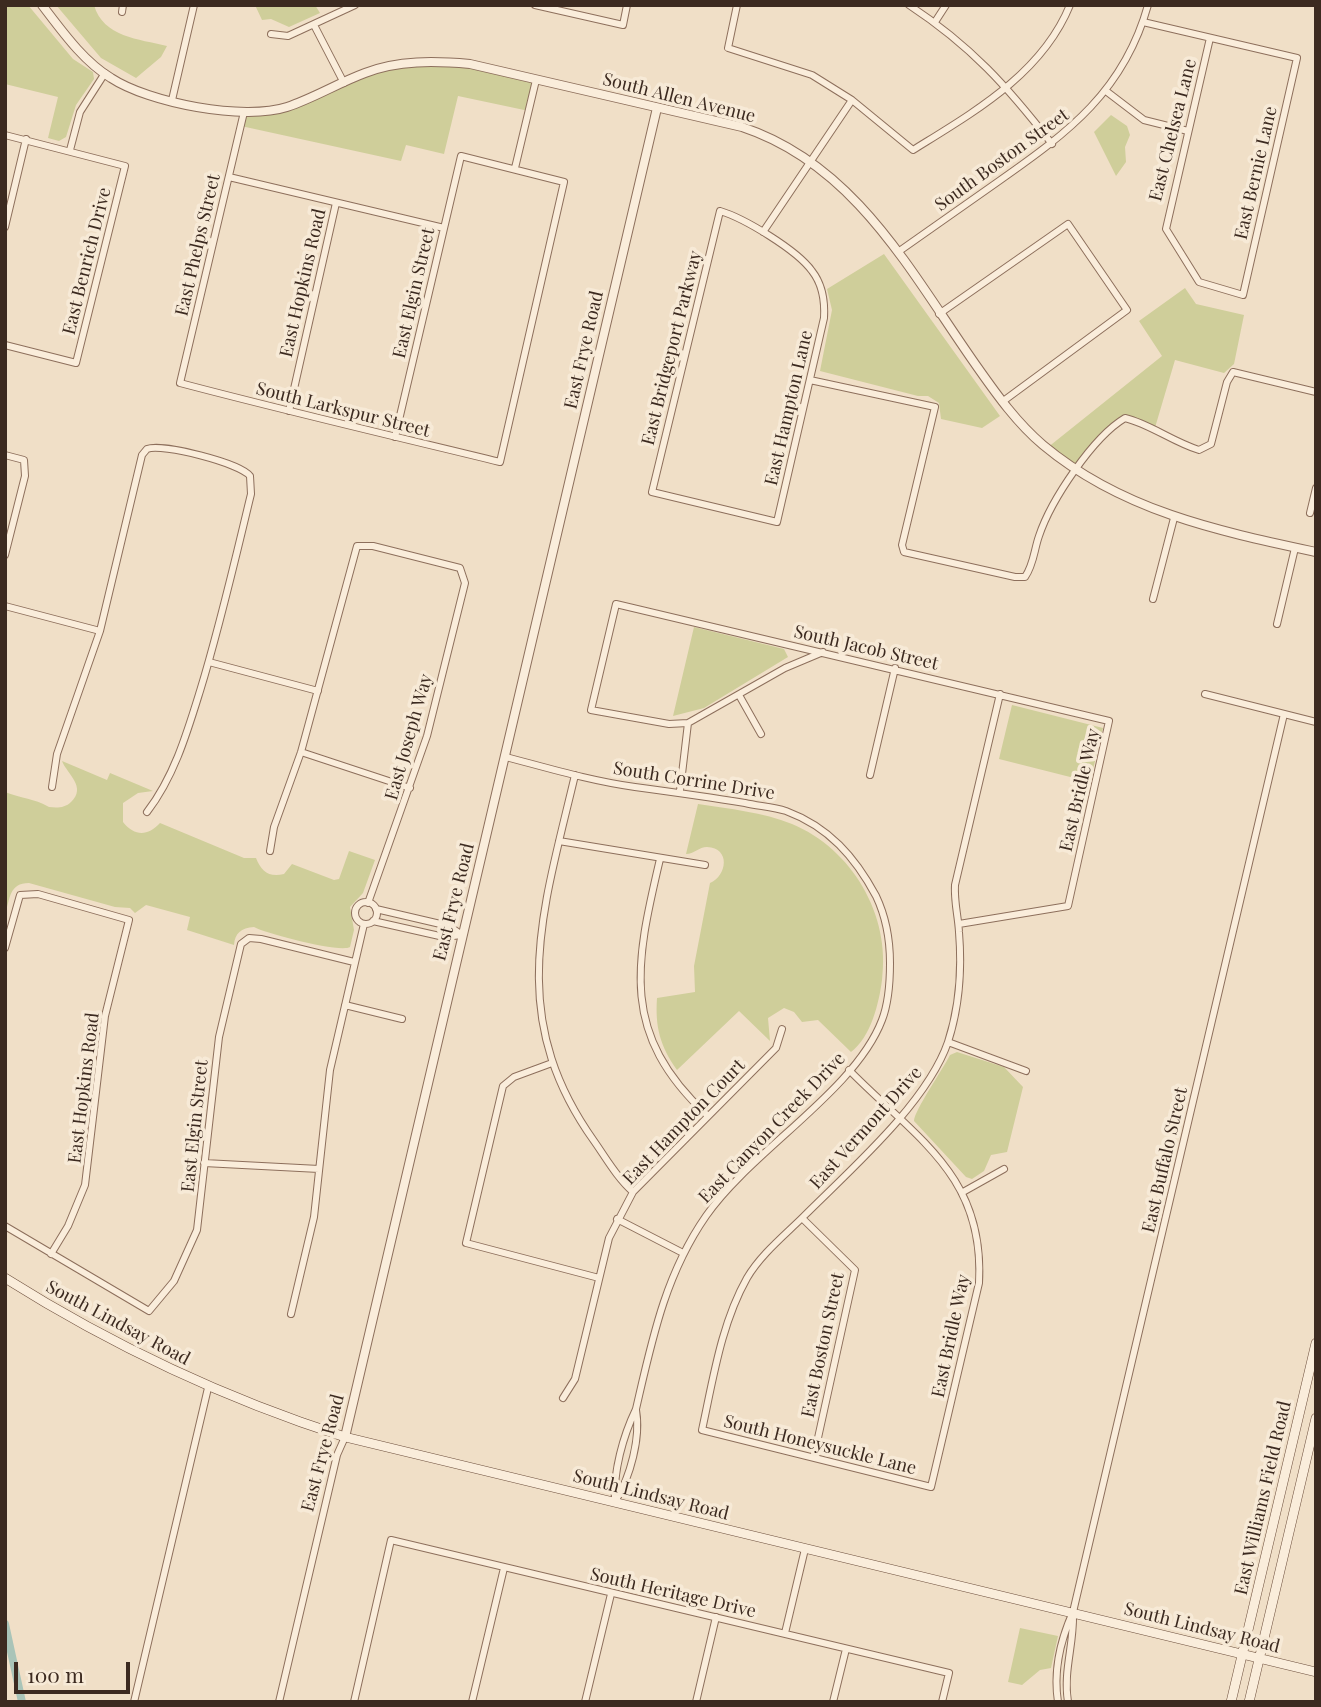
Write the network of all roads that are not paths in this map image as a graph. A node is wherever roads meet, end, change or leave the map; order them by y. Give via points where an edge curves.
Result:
1 (42, 5) edge
2 (194, 5) edge
3 (355, 5) edge
4 (535, 5) edge
5 (628, 5) edge
6 (737, 5) edge
7 (909, 5) edge
8 (946, 5) edge
9 (1070, 5) edge
10 (1147, 5) edge
11 (935, 22) junction
12 (1143, 22) junction
13 (314, 25) junction
14 (271, 34) dead end
15 (1210, 38) junction
16 (105, 73) junction
17 (536, 80) junction
18 (344, 83) junction
19 (1008, 87) junction
20 (1106, 91) junction
21 (172, 100) junction
22 (852, 100) junction
23 (657, 108) junction
24 (244, 112) junction
25 (1188, 131) junction
26 (5, 135) edge
27 (26, 139) junction
28 (1052, 145) junction
29 (71, 150) junction
30 (810, 160) junction
31 (515, 168) junction
32 (229, 177) junction
33 (336, 203) junction
34 (5, 226) edge
35 (444, 228) junction
36 (1166, 229) joint
37 (763, 232) junction
38 (898, 252) junction
39 (939, 314) junction
40 (5, 345) edge
41 (810, 380) junction
42 (180, 383) joint
43 (1316, 392) edge
44 (1002, 402) junction
45 (289, 411) junction
46 (395, 437) junction
47 (5, 455) edge
48 (1076, 471) junction
49 (1316, 488) edge
50 (1310, 513) dead end
51 (1174, 518) junction
52 (777, 522) joint
53 (1295, 548) junction
54 (1316, 552) edge
55 (5, 555) edge
56 (1153, 599) dead end
57 (5, 606) edge
58 (1277, 624) dead end
59 (100, 631) junction
60 (823, 652) junction
61 (209, 662) junction
62 (895, 668) junction
63 (318, 691) junction
64 (1000, 694) junction
65 (1205, 694) dead end
66 (739, 695) junction
67 (1284, 714) junction
68 (1110, 721) joint
69 (1316, 722) edge
70 (688, 723) junction
71 (761, 734) dead end
72 (301, 752) junction
73 (506, 757) junction
74 (575, 775) junction
75 (870, 775) dead end
76 (52, 787) dead end
77 (410, 788) junction
78 (680, 791) junction
79 (147, 812) dead end
80 (559, 841) junction
81 (270, 851) dead end
82 (660, 859) junction
83 (705, 865) dead end
84 (368, 903) junction
85 (880, 905) joint
86 (376, 909) junction
87 (373, 921) junction
88 (959, 923) junction
89 (364, 924) junction
90 (462, 935) junction
91 (5, 948) edge
92 (354, 962) junction
93 (345, 1005) junction
94 (402, 1019) dead end
95 (782, 1029) dead end
96 (948, 1042) junction
97 (552, 1063) junction
98 (849, 1070) junction
99 (1026, 1070) dead end
100 (707, 1115) junction
101 (898, 1119) junction
102 (204, 1163) junction
103 (319, 1169) junction
104 (1004, 1169) dead end
105 (633, 1192) junction
106 (963, 1192) junction
107 (802, 1218) junction
108 (617, 1219) junction
109 (5, 1226) edge
110 (683, 1253) junction
111 (51, 1254) junction
112 (5, 1278) edge
113 (599, 1278) junction
114 (291, 1314) dead end
115 (1316, 1343) edge
116 (208, 1388) junction
117 (563, 1398) dead end
118 (1316, 1418) edge
119 (702, 1430) joint
120 (345, 1437) junction
121 (814, 1457) junction
122 (931, 1487) joint
123 (615, 1502) junction
124 (804, 1549) junction
125 (504, 1568) junction
126 (611, 1594) junction
127 (1073, 1612) junction
128 (716, 1617) junction
129 (785, 1633) junction
130 (846, 1649) junction
131 (1243, 1654) junction
132 (1260, 1659) junction
133 (1316, 1672) edge
134 (134, 1702) edge
135 (279, 1702) edge
136 (354, 1702) edge
137 (472, 1702) edge
138 (586, 1702) edge
139 (696, 1702) edge
140 (833, 1702) edge
141 (942, 1702) edge
142 (1059, 1702) edge
143 (1068, 1702) edge
144 (1231, 1702) edge
145 (1249, 1702) edge

1 - 16 street, South Allen Avenue
2 - 21 street
3 - 13 street
4 - 5 street via 623,25
6 - 22 street via 728,48 813,75
7 - 11 street
8 - 11 street
9 - 19 street via 1047,49
10 - 12 street, South Boston Street
11 - 19 street
12 - 15 street
12 - 20 street, South Boston Street
13 - 14 street via 288,36
13 - 18 street
15 - 25 street, East Chelsea Lane
15 - 36 street, East Bernie Lane via 1297,58 1242,295 1199,282
16 - 21 street, South Allen Avenue via 135,90
16 - 29 street via 80,112
17 - 18 street, South Allen Avenue via 436,61 367,72
17 - 23 street, South Allen Avenue
17 - 31 street
18 - 24 street, South Allen Avenue via 283,108
19 - 22 street via 914,150
19 - 28 street
20 - 25 street via 1144,120
20 - 28 street, South Boston Street
21 - 24 street, South Allen Avenue
22 - 30 street
23 - 30 street, South Allen Avenue via 758,132
23 - 73 street, East Frye Road
24 - 32 street, East Phelps Street
25 - 36 street, East Chelsea Lane
26 - 27 street
27 - 29 street
27 - 34 street
28 - 38 street, South Boston Street
29 - 40 street, East Benrich Drive via 125,166 76,363
30 - 37 street
30 - 38 street, South Allen Avenue via 871,216
31 - 35 street, East Elgin Street via 461,156
31 - 46 street, South Larkspur Street via 564,182 499,462
32 - 33 street
32 - 42 street, East Phelps Street
33 - 35 street
33 - 45 street, East Hopkins Road
35 - 46 street, East Elgin Street
37 - 41 street, East Hampton Lane via 811,269 825,300
37 - 52 street, East Bridgeport Parkway via 720,211 652,492
38 - 39 street, South Allen Avenue
39 - 44 street, South Allen Avenue
39 - 44 street via 1068,224 1127,310
41 - 48 street via 935,407 904,552 1025,577 1052,508
41 - 52 street, East Hampton Lane
42 - 45 street, South Larkspur Street
43 - 48 street via 1233,372 1210,444 1199,450 1125,418 1111,426
44 - 48 street, South Allen Avenue via 1040,443
45 - 46 street, South Larkspur Street
47 - 55 street via 24,460 25,476
48 - 51 street, South Allen Avenue via 1126,499
49 - 50 street
51 - 53 street, South Allen Avenue
51 - 56 street
53 - 54 street, South Allen Avenue
53 - 58 street
57 - 59 street
59 - 61 street via 147,449 161,447 238,466 250,476 251,494
59 - 76 street via 57,754
60 - 62 street, South Jacob Street
60 - 66 street
60 - 70 street, South Jacob Street via 615,604 591,710 669,724
61 - 63 street
61 - 79 street via 165,789
62 - 64 street, South Jacob Street
62 - 75 street
63 - 72 street
63 - 77 street, East Joseph Way via 357,546 454,565 464,575 430,724
64 - 68 street, South Jacob Street
64 - 88 street, East Vermont Drive via 955,885
65 - 67 street
66 - 70 street
66 - 71 street
67 - 69 street
67 - 127 street, East Buffalo Street
68 - 88 street, East Bridle Way via 1068,906
70 - 78 street
72 - 77 street
72 - 81 street
73 - 74 street, South Corrine Drive
73 - 90 street, East Frye Road
74 - 78 street, South Corrine Drive
74 - 80 street
77 - 84 street, East Joseph Way
78 - 85 street, South Corrine Drive via 785,811 831,835 862,869
80 - 82 street
80 - 97 street via 538,946 543,1032
82 - 83 street
82 - 100 street via 642,936 641,1003 650,1038 673,1079
84 - 86 street
84 - 89 street, East Joseph Way via 360,905 356,913
85 - 98 street, East Canyon Creek Drive via 890,942 885,1011 870,1044
86 - 87 street
86 - 90 street via 449,926
87 - 89 street
87 - 90 street via 444,937
88 - 96 street, East Vermont Drive via 960,994
89 - 92 street, East Joseph Way
90 - 120 street, East Frye Road
91 - 111 street, East Hopkins Road via 20,895 37,894 129,920 105,1016 85,1185
92 - 93 street, East Joseph Way
92 - 102 street, East Elgin Street via 249,938 241,944 219,1037
93 - 94 street
93 - 103 street, East Joseph Way via 330,1070
95 - 100 street, East Hampton Court via 776,1048
96 - 99 street
96 - 101 street, East Vermont Drive via 932,1079
97 - 105 street via 577,1117
97 - 113 street via 513,1077 503,1086 466,1243
98 - 101 street, East Bridle Way
98 - 110 street, East Canyon Creek Drive via 725,1192
100 - 105 street, East Hampton Court
101 - 106 street, East Bridle Way via 945,1164
101 - 107 street, East Vermont Drive
102 - 103 street
102 - 111 street, East Elgin Street via 201,1208 188,1254 174,1281 149,1311
103 - 114 street, East Joseph Way via 314,1217
104 - 106 street
105 - 108 street, East Hampton Court
106 - 122 street, East Bridle Way via 981,1249 979,1283
107 - 119 street, East Vermont Drive via 747,1278 723,1339
107 - 121 street, East Boston Street via 855,1270
108 - 110 street
108 - 113 street, East Hampton Court
109 - 111 street
110 - 123 street, East Canyon Creek Drive via 657,1314 636,1409 639,1425 624,1487
112 - 116 main road, South Lindsay Road via 88,1329
113 - 117 street, East Hampton Court via 575,1379
115 - 131 main road, East Williams Field Road
116 - 120 main road, South Lindsay Road
116 - 134 street
118 - 132 main road, East Williams Field Road
119 - 121 street, South Honeysuckle Lane
120 - 123 main road, South Lindsay Road
120 - 135 street, East Frye Road
121 - 122 street, South Honeysuckle Lane
123 - 124 main road, South Lindsay Road
124 - 127 main road, South Lindsay Road
124 - 129 street
125 - 126 street, South Heritage Drive
125 - 136 street, South Heritage Drive via 391,1540
125 - 137 street
126 - 128 street, South Heritage Drive
126 - 138 street
127 - 131 main road, South Lindsay Road
127 - 142 street, East Buffalo Street via 1056,1667
127 - 143 street, East Buffalo Street via 1065,1677
128 - 129 street, South Heritage Drive
128 - 139 street
129 - 130 street, South Heritage Drive
130 - 140 street
130 - 141 street, South Heritage Drive via 949,1673
131 - 132 main road, South Lindsay Road
131 - 144 main road, East Williams Field Road
132 - 133 main road, South Lindsay Road
132 - 145 main road, East Williams Field Road

